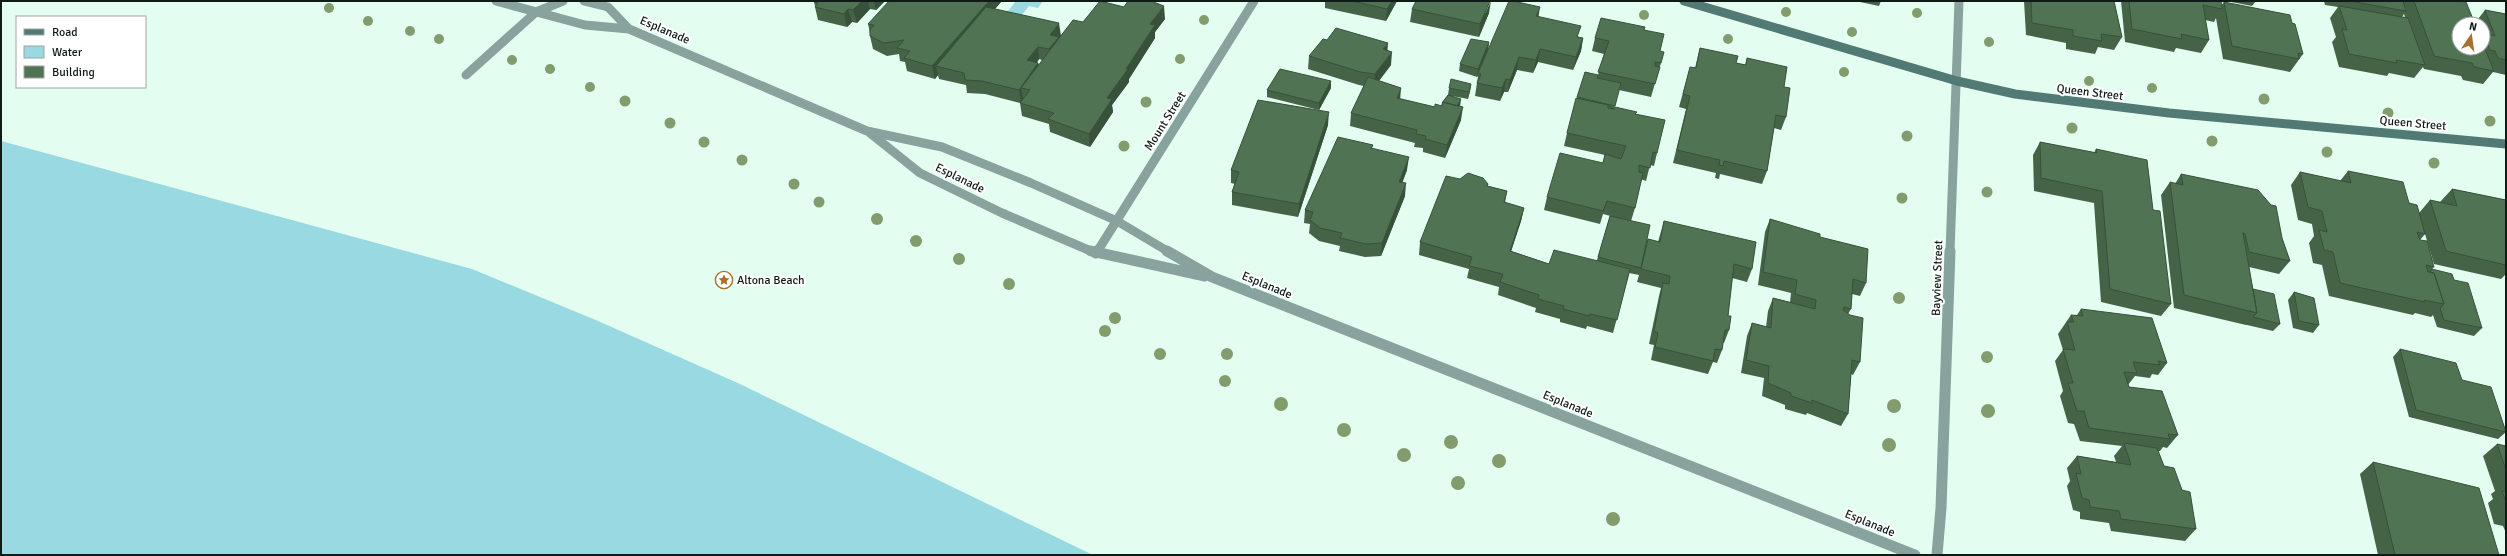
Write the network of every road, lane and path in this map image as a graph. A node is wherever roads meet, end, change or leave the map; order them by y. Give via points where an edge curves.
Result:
1 (496, 1) edge
2 (543, 1) edge
3 (562, 1) edge
4 (584, 1) edge
5 (1254, 1) edge
6 (1684, 1) edge
7 (1959, 1) edge
8 (536, 12) junction
9 (629, 29) junction
10 (466, 75) dead end
11 (1957, 81) junction
12 (867, 131) junction
13 (2506, 144) edge
14 (1117, 221) junction
15 (1096, 253) junction
16 (1212, 278) junction
17 (1915, 555) edge
18 (1937, 555) edge

1 - 8 street, Esplanade
2 - 8 street
3 - 8 street
4 - 9 street, Esplanade via 608,7
5 - 14 street, Mount Street
6 - 11 main road, Queen Street
7 - 11 street, Bayview Street
8 - 9 street, Esplanade via 585,25
8 - 10 street
9 - 12 street, Esplanade
11 - 13 main road, Queen Street via 2015,94 2096,105
11 - 18 street, Bayview Street via 1941,508
12 - 14 street, Esplanade via 942,148 1031,182
12 - 15 street, Esplanade via 920,173 1002,213
14 - 15 street, Mount Street
14 - 16 street, Esplanade
15 - 16 street, Esplanade
16 - 17 street, Esplanade

